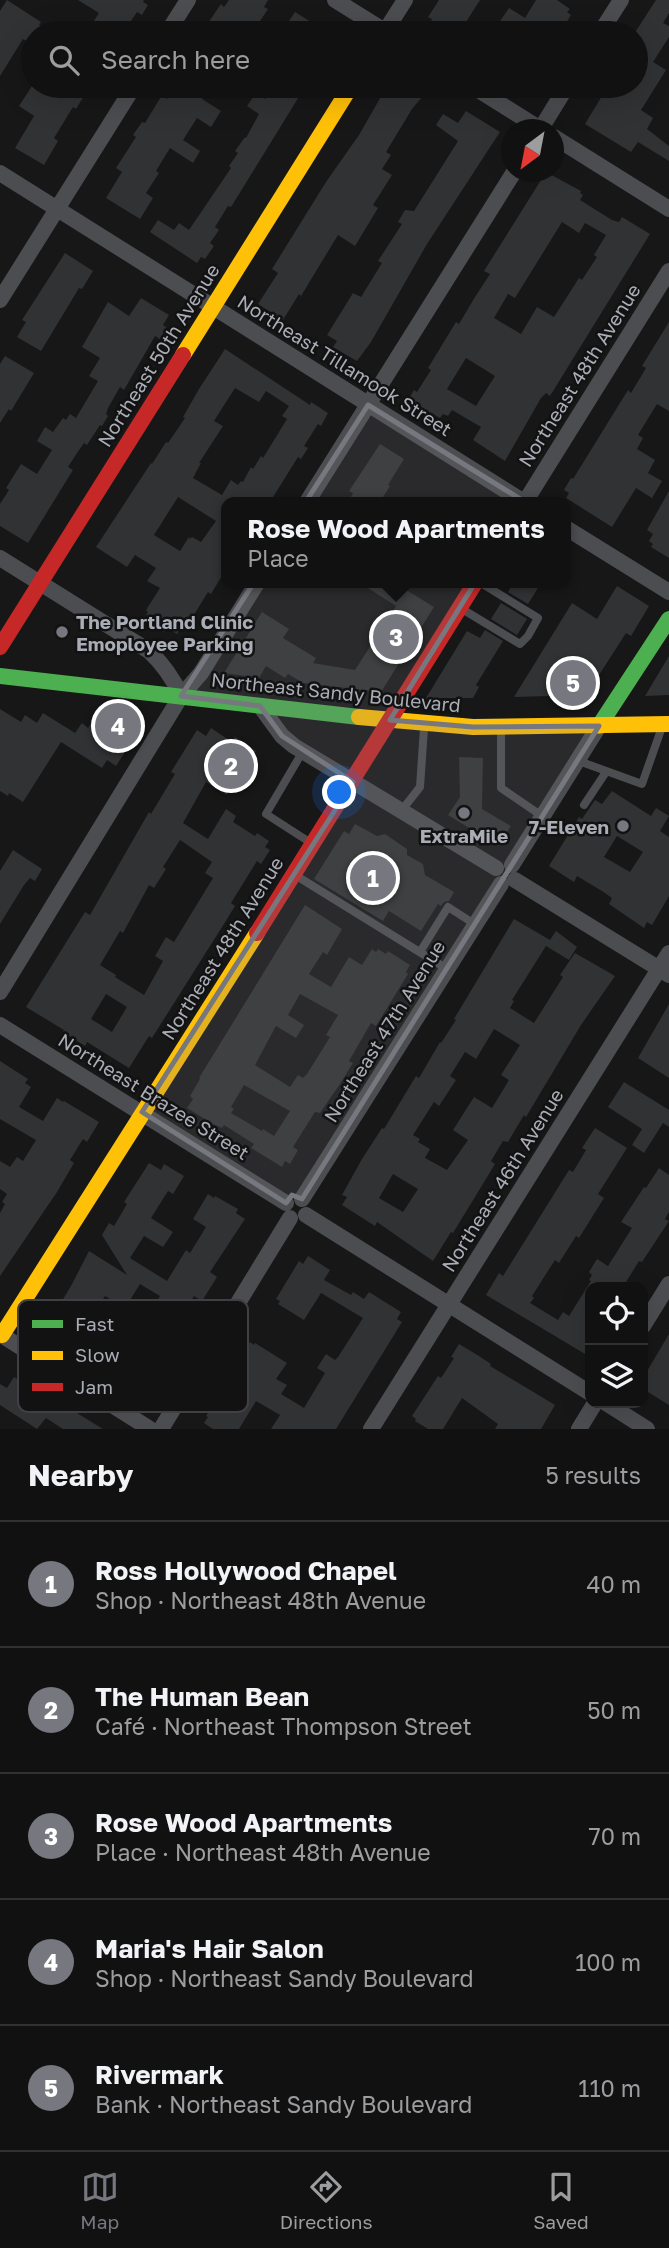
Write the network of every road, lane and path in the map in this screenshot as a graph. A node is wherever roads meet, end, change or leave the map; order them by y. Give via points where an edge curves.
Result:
1 (188, 0) edge
2 (335, 0) edge
3 (405, 0) edge
4 (621, 0) edge
5 (175, 21) edge
6 (367, 21) edge
7 (393, 21) edge
8 (608, 21) edge
9 (126, 98) edge
10 (344, 98) edge
11 (491, 98) edge
12 (560, 98) edge
13 (525, 119) edge
14 (547, 119) edge
15 (564, 143) edge
16 (0, 173) edge
17 (508, 182) edge
18 (57, 209) junction
19 (669, 209) edge
20 (669, 271) edge
21 (0, 300) edge
22 (213, 307) junction
23 (368, 405) junction
24 (310, 497) edge
25 (517, 497) edge
26 (528, 497) edge
27 (571, 531) edge
28 (1, 560) edge
29 (40, 582) junction
30 (254, 588) edge
31 (472, 588) edge
32 (489, 588) edge
33 (669, 592) edge
34 (459, 608) junction
35 (669, 619) edge
36 (0, 647) edge
37 (0, 676) edge
38 (181, 696) junction
39 (260, 706) junction
40 (390, 720) junction
41 (424, 723) junction
42 (666, 724) edge
43 (599, 726) junction
44 (501, 727) junction
45 (303, 751) junction
46 (576, 760) junction
47 (606, 772) junction
48 (354, 780) junction
49 (584, 805) dead end
50 (402, 810) junction
51 (542, 816) junction
52 (313, 844) junction
53 (294, 874) junction
54 (506, 874) junction
55 (476, 925) junction
56 (420, 952) junction
57 (669, 953) edge
58 (447, 970) junction
59 (664, 972) edge
60 (0, 992) edge
61 (0, 1025) edge
62 (142, 1112) junction
63 (296, 1209) junction
64 (669, 1284) edge
65 (23, 1300) edge
66 (240, 1300) edge
67 (449, 1305) junction
68 (18, 1308) edge
69 (648, 1318) edge
70 (1, 1335) edge
71 (18, 1346) edge
72 (585, 1390) edge
73 (592, 1408) edge
74 (614, 1408) edge
75 (123, 1412) edge
76 (171, 1412) edge
77 (150, 1429) edge
78 (161, 1429) edge
79 (371, 1429) edge
80 (579, 1429) edge
81 (647, 1429) edge

1 - 5 street
2 - 6 street
3 - 7 street
4 - 8 street
9 - 18 street
10 - 22 street, Northeast 50th Avenue
11 - 13 street
12 - 14 street
15 - 19 street
16 - 18 street, Northeast Tillamook Street
17 - 23 street
18 - 21 street
18 - 22 street, Northeast Tillamook Street
20 - 26 street, Northeast 48th Avenue
22 - 23 street, Northeast Tillamook Street
22 - 29 street, Northeast 50th Avenue
23 - 24 street
23 - 25 street, Northeast Tillamook Street
27 - 33 street
28 - 29 street
29 - 36 street, Northeast 50th Avenue
29 - 38 street via 149,651 172,676
30 - 38 street via 201,673
31 - 34 street, Northeast 48th Avenue
32 - 34 lane via 538,618 520,644
34 - 40 street, Northeast 48th Avenue
35 - 43 street, Northeast 47th Avenue
37 - 38 street, Northeast Sandy Boulevard
38 - 39 street, Northeast Sandy Boulevard
38 - 60 street
39 - 40 street, Northeast Sandy Boulevard
39 - 45 street via 282,736
40 - 41 street, Northeast Sandy Boulevard
40 - 48 street, Northeast 48th Avenue
41 - 44 street, Northeast Sandy Boulevard
41 - 50 lane via 419,787
42 - 43 street, Northeast Sandy Boulevard
42 - 47 lane via 642,784
43 - 44 street, Northeast Sandy Boulevard
43 - 46 street, Northeast 47th Avenue
44 - 51 lane via 501,788
45 - 48 street
45 - 52 lane via 266,814
46 - 47 lane
46 - 51 street, Northeast 47th Avenue
47 - 49 lane
48 - 50 street
48 - 52 street, Northeast 48th Avenue
50 - 54 street
51 - 54 street, Northeast 47th Avenue
52 - 53 street, Northeast 48th Avenue
53 - 56 lane
53 - 62 street, Northeast 48th Avenue
54 - 55 street, Northeast 47th Avenue
54 - 59 street
55 - 56 lane via 448,907
55 - 58 street, Northeast 47th Avenue
56 - 58 lane
57 - 59 street, Northeast 46th Avenue
58 - 63 street, Northeast 47th Avenue
59 - 67 street, Northeast 46th Avenue
61 - 62 street, Northeast Brazee Street
62 - 63 street, Northeast Brazee Street
62 - 65 street, Northeast 48th Avenue
63 - 66 street, Northeast 47th Avenue
63 - 67 street, Northeast Brazee Street
64 - 69 street
67 - 72 street, Northeast Brazee Street
67 - 79 street, Northeast 46th Avenue
68 - 70 street, Northeast 48th Avenue
70 - 71 street
73 - 80 street
74 - 81 street
75 - 77 street
76 - 78 street, Northeast 47th Avenue

